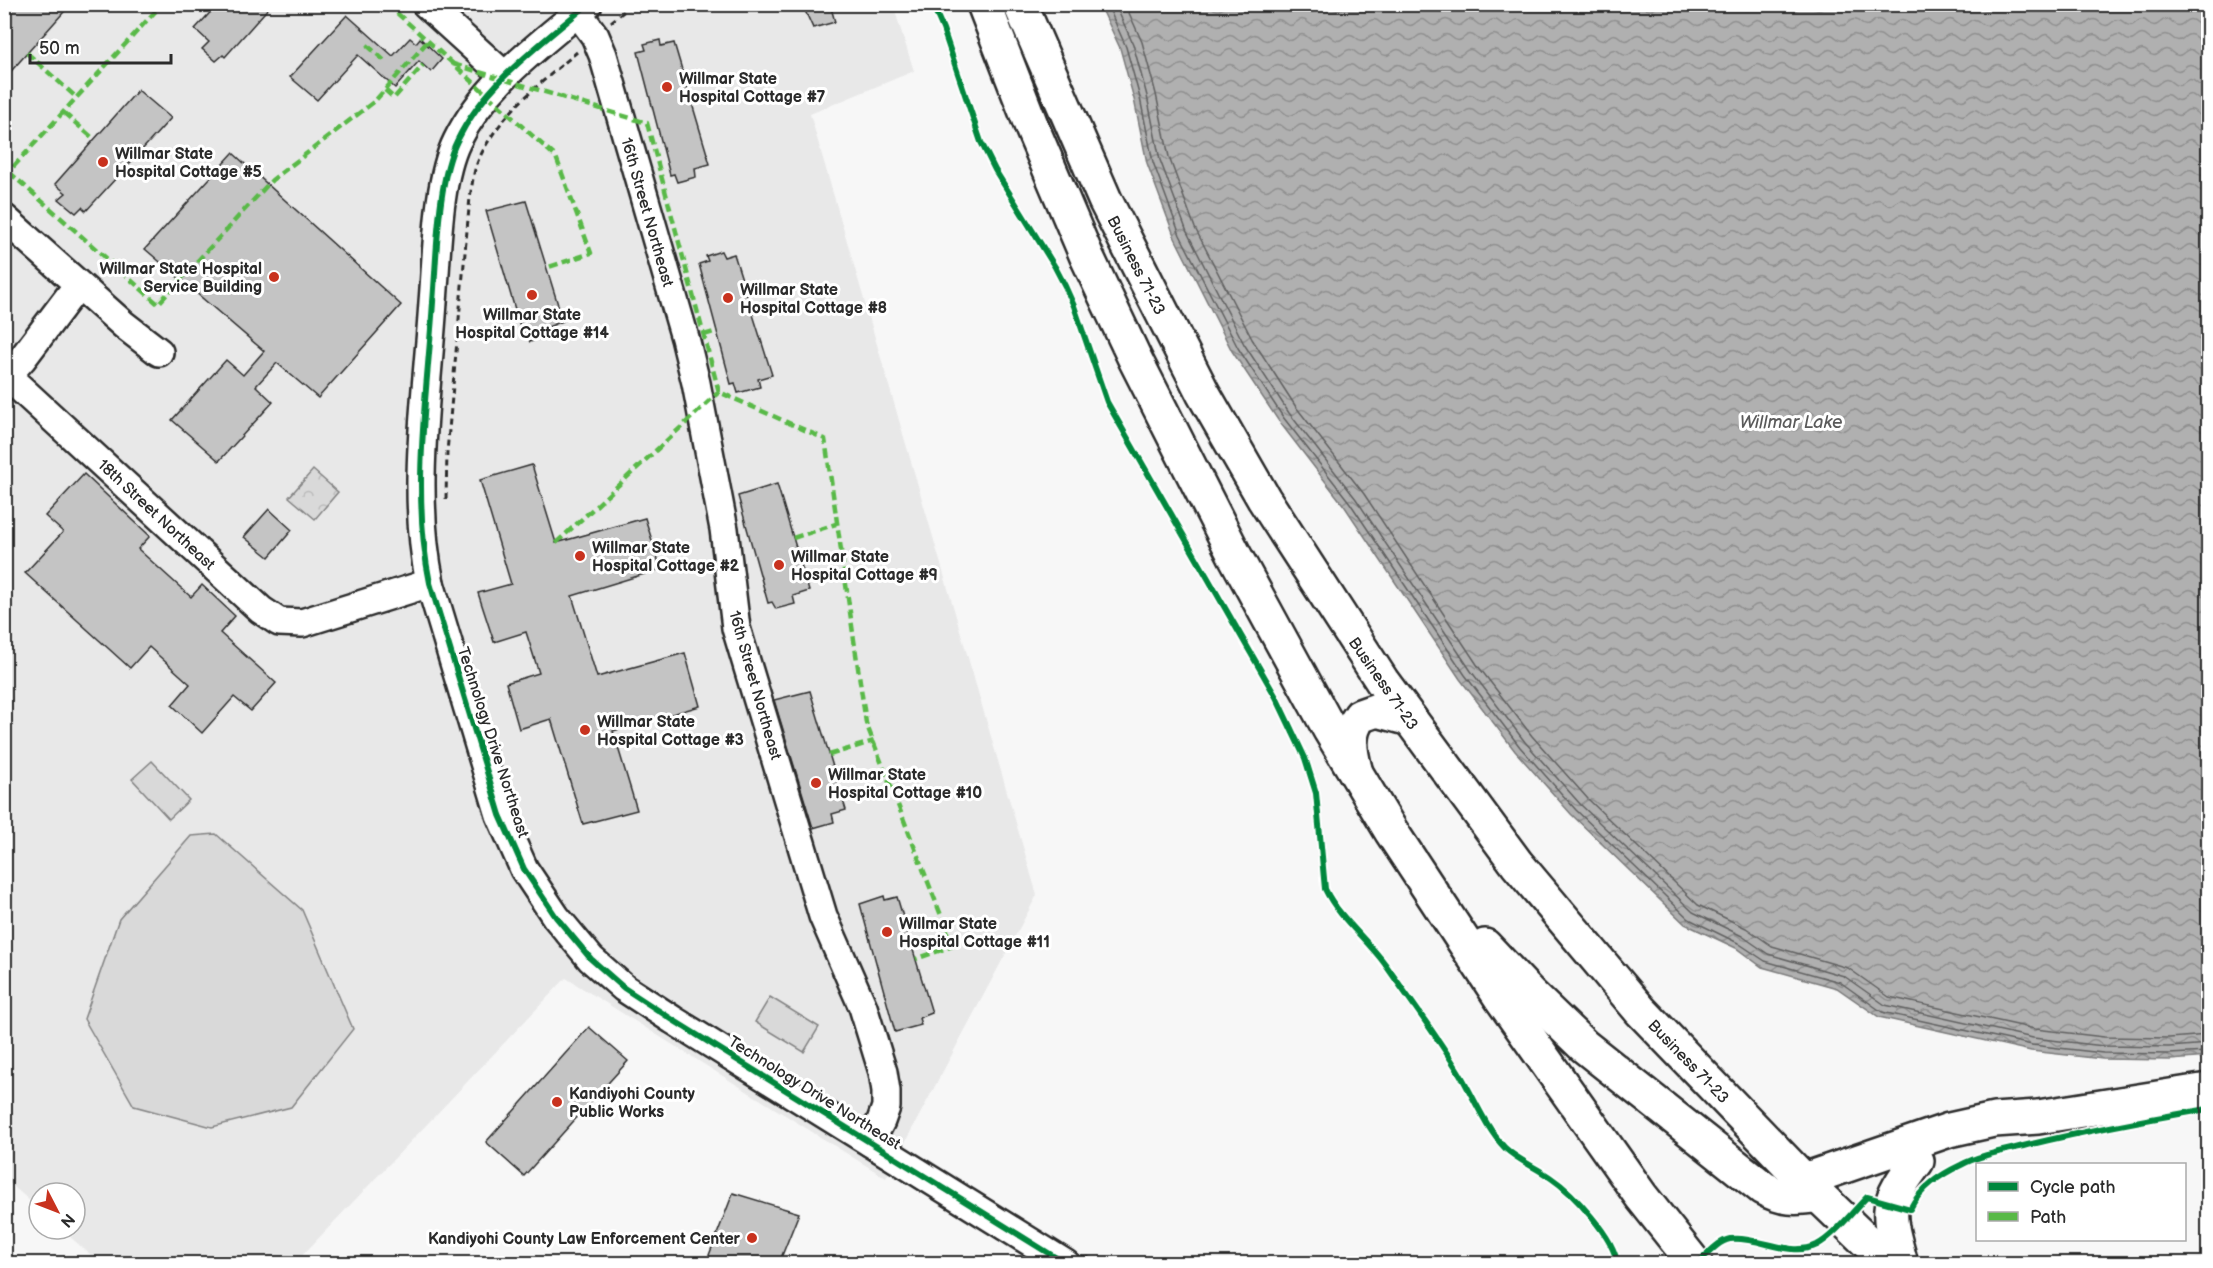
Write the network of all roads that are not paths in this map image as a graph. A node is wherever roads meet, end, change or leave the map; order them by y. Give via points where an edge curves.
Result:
1 (426, 4) edge
2 (984, 4) edge
3 (1020, 4) edge
4 (583, 9) edge
5 (504, 75) junction
6 (4, 218) edge
7 (78, 285) junction
8 (159, 352) dead end
9 (429, 583) junction
10 (1410, 719) junction
11 (1357, 777) junction
12 (1391, 831) junction
13 (2208, 1090) edge
14 (2038, 1117) junction
15 (870, 1142) junction
16 (1917, 1161) junction
17 (1811, 1187) junction
18 (1668, 1249) edge
19 (1072, 1257) edge
20 (1695, 1263) edge
21 (1890, 1263) edge
22 (1901, 1263) edge

1 - 5 street
2 - 11 main road via 1033,130 1135,359 1235,556
3 - 10 main road, Business 71-23 via 1105,200 1203,393 1312,576
4 - 5 street, Technology Drive Northeast
4 - 15 street, 16th Street Northeast via 603,55 696,383 724,529 736,628 824,916 863,1007 883,1072 886,1107
5 - 9 street, Technology Drive Northeast via 477,106 456,142 444,188 420,494
6 - 7 street
7 - 8 street
7 - 9 street, 18th Street Northeast via 7,376 261,610 279,622 302,623
9 - 15 street, Technology Drive Northeast via 504,826 531,882 562,925 605,972 645,1002
10 - 11 main road via 1377,710 1360,716 1352,728 1350,745
10 - 17 main road, Business 71-23 via 1571,930 1672,1044
11 - 12 main road
12 - 17 main road via 1471,930 1584,1046 1762,1188 1798,1199
12 - 18 main road via 1544,1061 1641,1196
13 - 14 main road
14 - 16 main road
14 - 17 main road via 1994,1120 1949,1130
15 - 19 street, Technology Drive Northeast
16 - 17 main road via 1842,1189
16 - 22 main road via 1895,1193 1890,1212
17 - 21 main road, Business 71-23
18 - 20 main road

